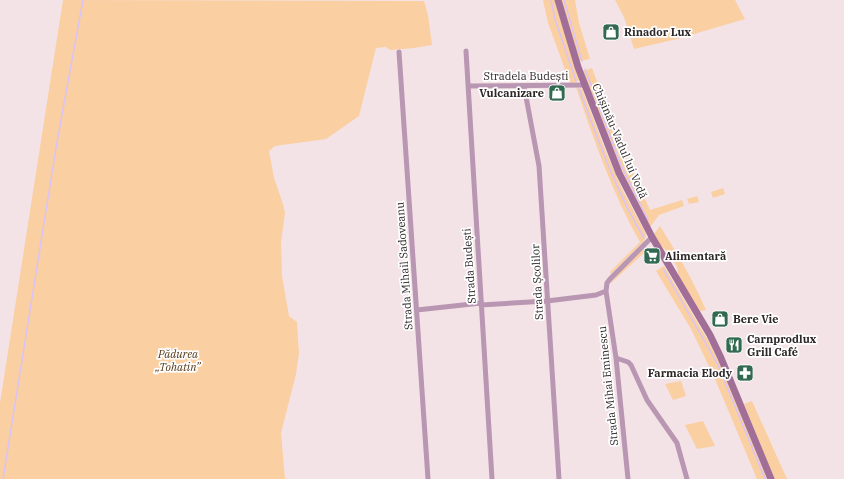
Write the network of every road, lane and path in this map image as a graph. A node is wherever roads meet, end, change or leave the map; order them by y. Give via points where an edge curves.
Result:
1 (558, 0) edge
2 (466, 51) dead end
3 (399, 52) dead end
4 (584, 85) junction
5 (469, 86) junction
6 (524, 86) junction
7 (652, 237) junction
8 (606, 291) junction
9 (547, 300) junction
10 (481, 304) junction
11 (417, 310) junction
12 (616, 358) junction
13 (428, 479) edge
14 (492, 479) edge
15 (559, 479) edge
16 (628, 479) edge
17 (687, 479) edge
18 (771, 479) edge

1 - 4 main road, Chișinău-Vadul lui Vodă
2 - 5 street, Strada Budești
3 - 11 street, Strada Mihail Sadoveanu
4 - 6 street, Stradela Budești
4 - 7 main road, Chișinău-Vadul lui Vodă via 619,173
5 - 6 street, Stradela Budești
5 - 10 street, Strada Budești
6 - 9 street, Strada Școlilor via 539,166
7 - 8 street via 610,279
7 - 18 main road, Chișinău-Vadul lui Vodă via 710,335
8 - 9 street via 596,295
8 - 12 street, Strada Mihai Eminescu
9 - 10 street
9 - 15 street, Strada Școlilor
10 - 11 street
10 - 14 street, Strada Budești
11 - 13 street, Strada Mihail Sadoveanu
12 - 16 street, Strada Mihai Eminescu
12 - 17 street via 631,365 647,400 672,434

